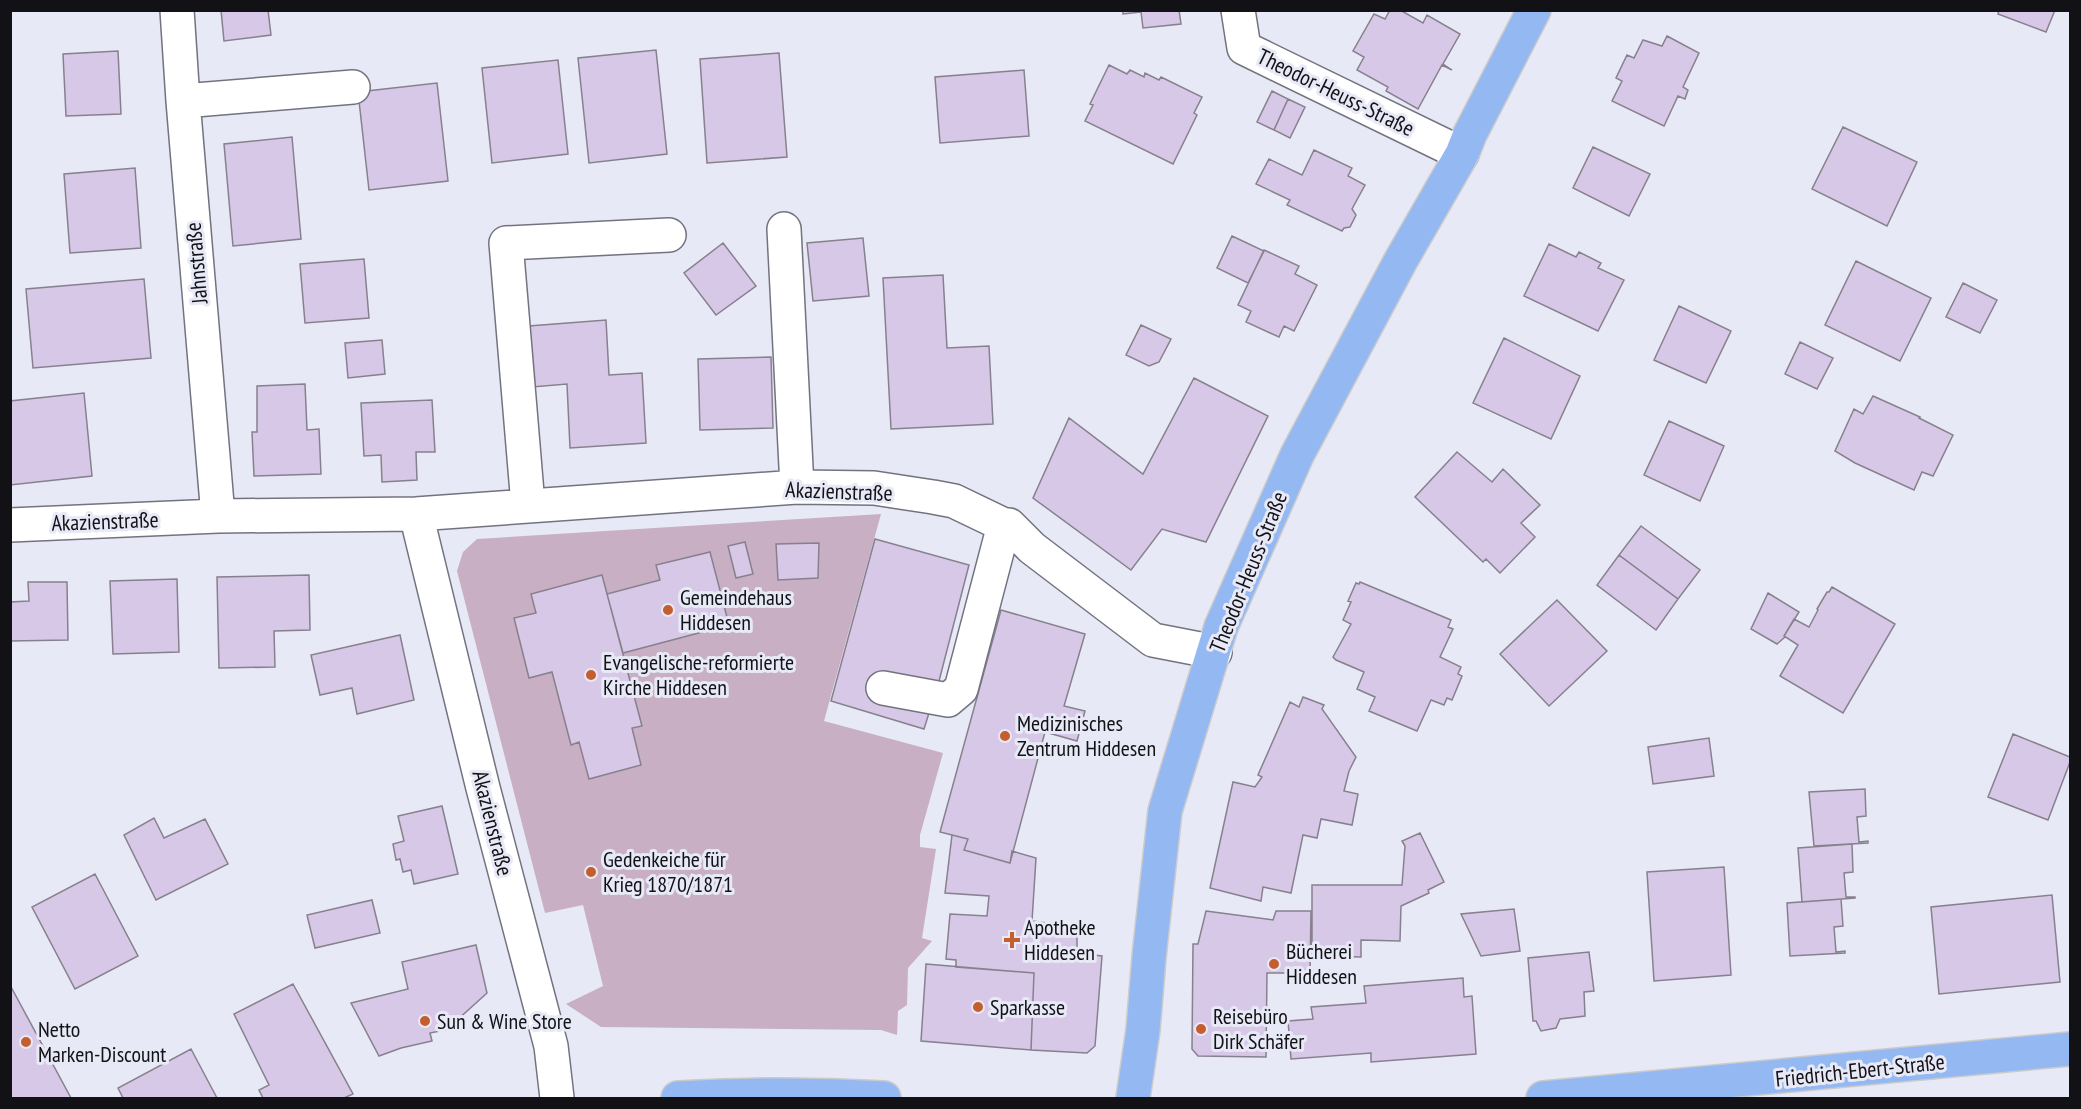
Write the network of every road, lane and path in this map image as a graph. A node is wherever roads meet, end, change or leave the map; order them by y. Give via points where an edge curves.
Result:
1 (177, 10) edge
2 (1238, 10) edge
3 (1534, 10) edge
4 (353, 87) dead end
5 (183, 101) junction
6 (1462, 154) junction
7 (784, 229) dead end
8 (669, 236) dead end
9 (797, 487) junction
10 (528, 505) junction
11 (416, 514) junction
12 (218, 516) junction
13 (10, 525) edge
14 (1004, 525) junction
15 (1215, 652) junction
16 (883, 688) dead end
17 (2070, 1049) edge
18 (557, 1098) edge
19 (678, 1098) edge
20 (884, 1098) edge
21 (1133, 1098) edge
22 (1543, 1098) edge

1 - 5 street, Jahnstraße
2 - 6 street, Theodor-Heuss-Straße via 1244,48
3 - 6 main road, Theodor-Heuss-Straße
4 - 5 street
5 - 12 street, Jahnstraße
6 - 15 main road, Theodor-Heuss-Straße via 1297,455 1221,627
7 - 9 street
8 - 10 street via 506,243
9 - 10 street, Akazienstraße
9 - 14 street, Akazienstraße via 874,488 933,497 954,501
10 - 11 street, Akazienstraße
11 - 12 street, Akazienstraße
11 - 18 street, Akazienstraße via 550,1046
12 - 13 street, Akazienstraße
14 - 15 street, Akazienstraße via 1009,525 1041,555 1153,640
14 - 16 street via 961,689 948,700
15 - 21 main road, Theodor-Heuss-Straße via 1165,812
17 - 22 main road, Friedrich-Ebert-Straße
19 - 20 main road

